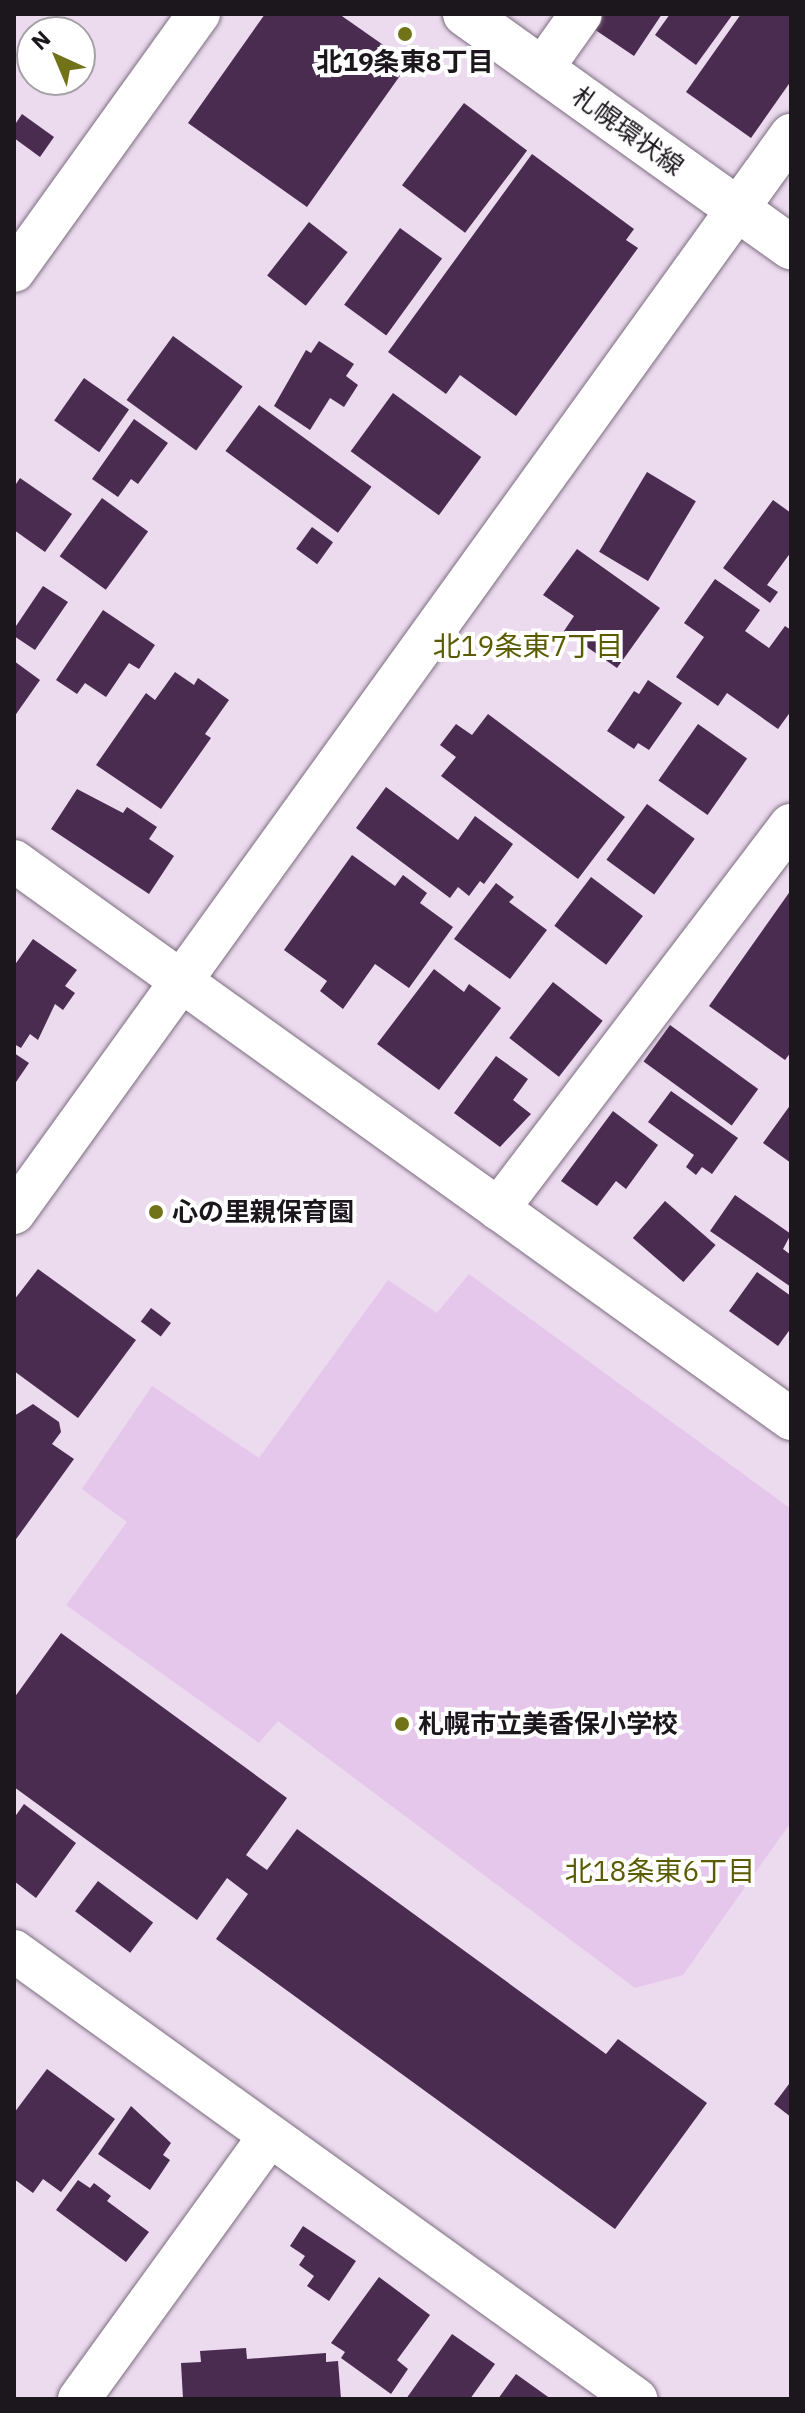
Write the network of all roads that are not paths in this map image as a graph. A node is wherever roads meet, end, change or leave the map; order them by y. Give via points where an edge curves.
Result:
1 (199, 14) edge
2 (465, 14) edge
3 (581, 14) edge
4 (542, 69) junction
5 (791, 135) edge
6 (737, 208) junction
7 (791, 247) edge
8 (14, 271) edge
9 (791, 825) edge
10 (14, 861) edge
11 (179, 984) junction
12 (498, 1209) junction
13 (14, 1213) edge
14 (790, 1415) edge
15 (14, 1951) edge
16 (269, 2137) junction
17 (628, 2397) edge
18 (79, 2399) edge

1 - 8 street
2 - 4 main road, 札幌環状線
3 - 4 street
4 - 6 main road, 札幌環状線
5 - 6 street
6 - 7 main road, 札幌環状線
6 - 11 street
9 - 12 street
10 - 11 street
11 - 12 street
11 - 13 street
12 - 14 street
15 - 16 street
16 - 17 street
16 - 18 street

